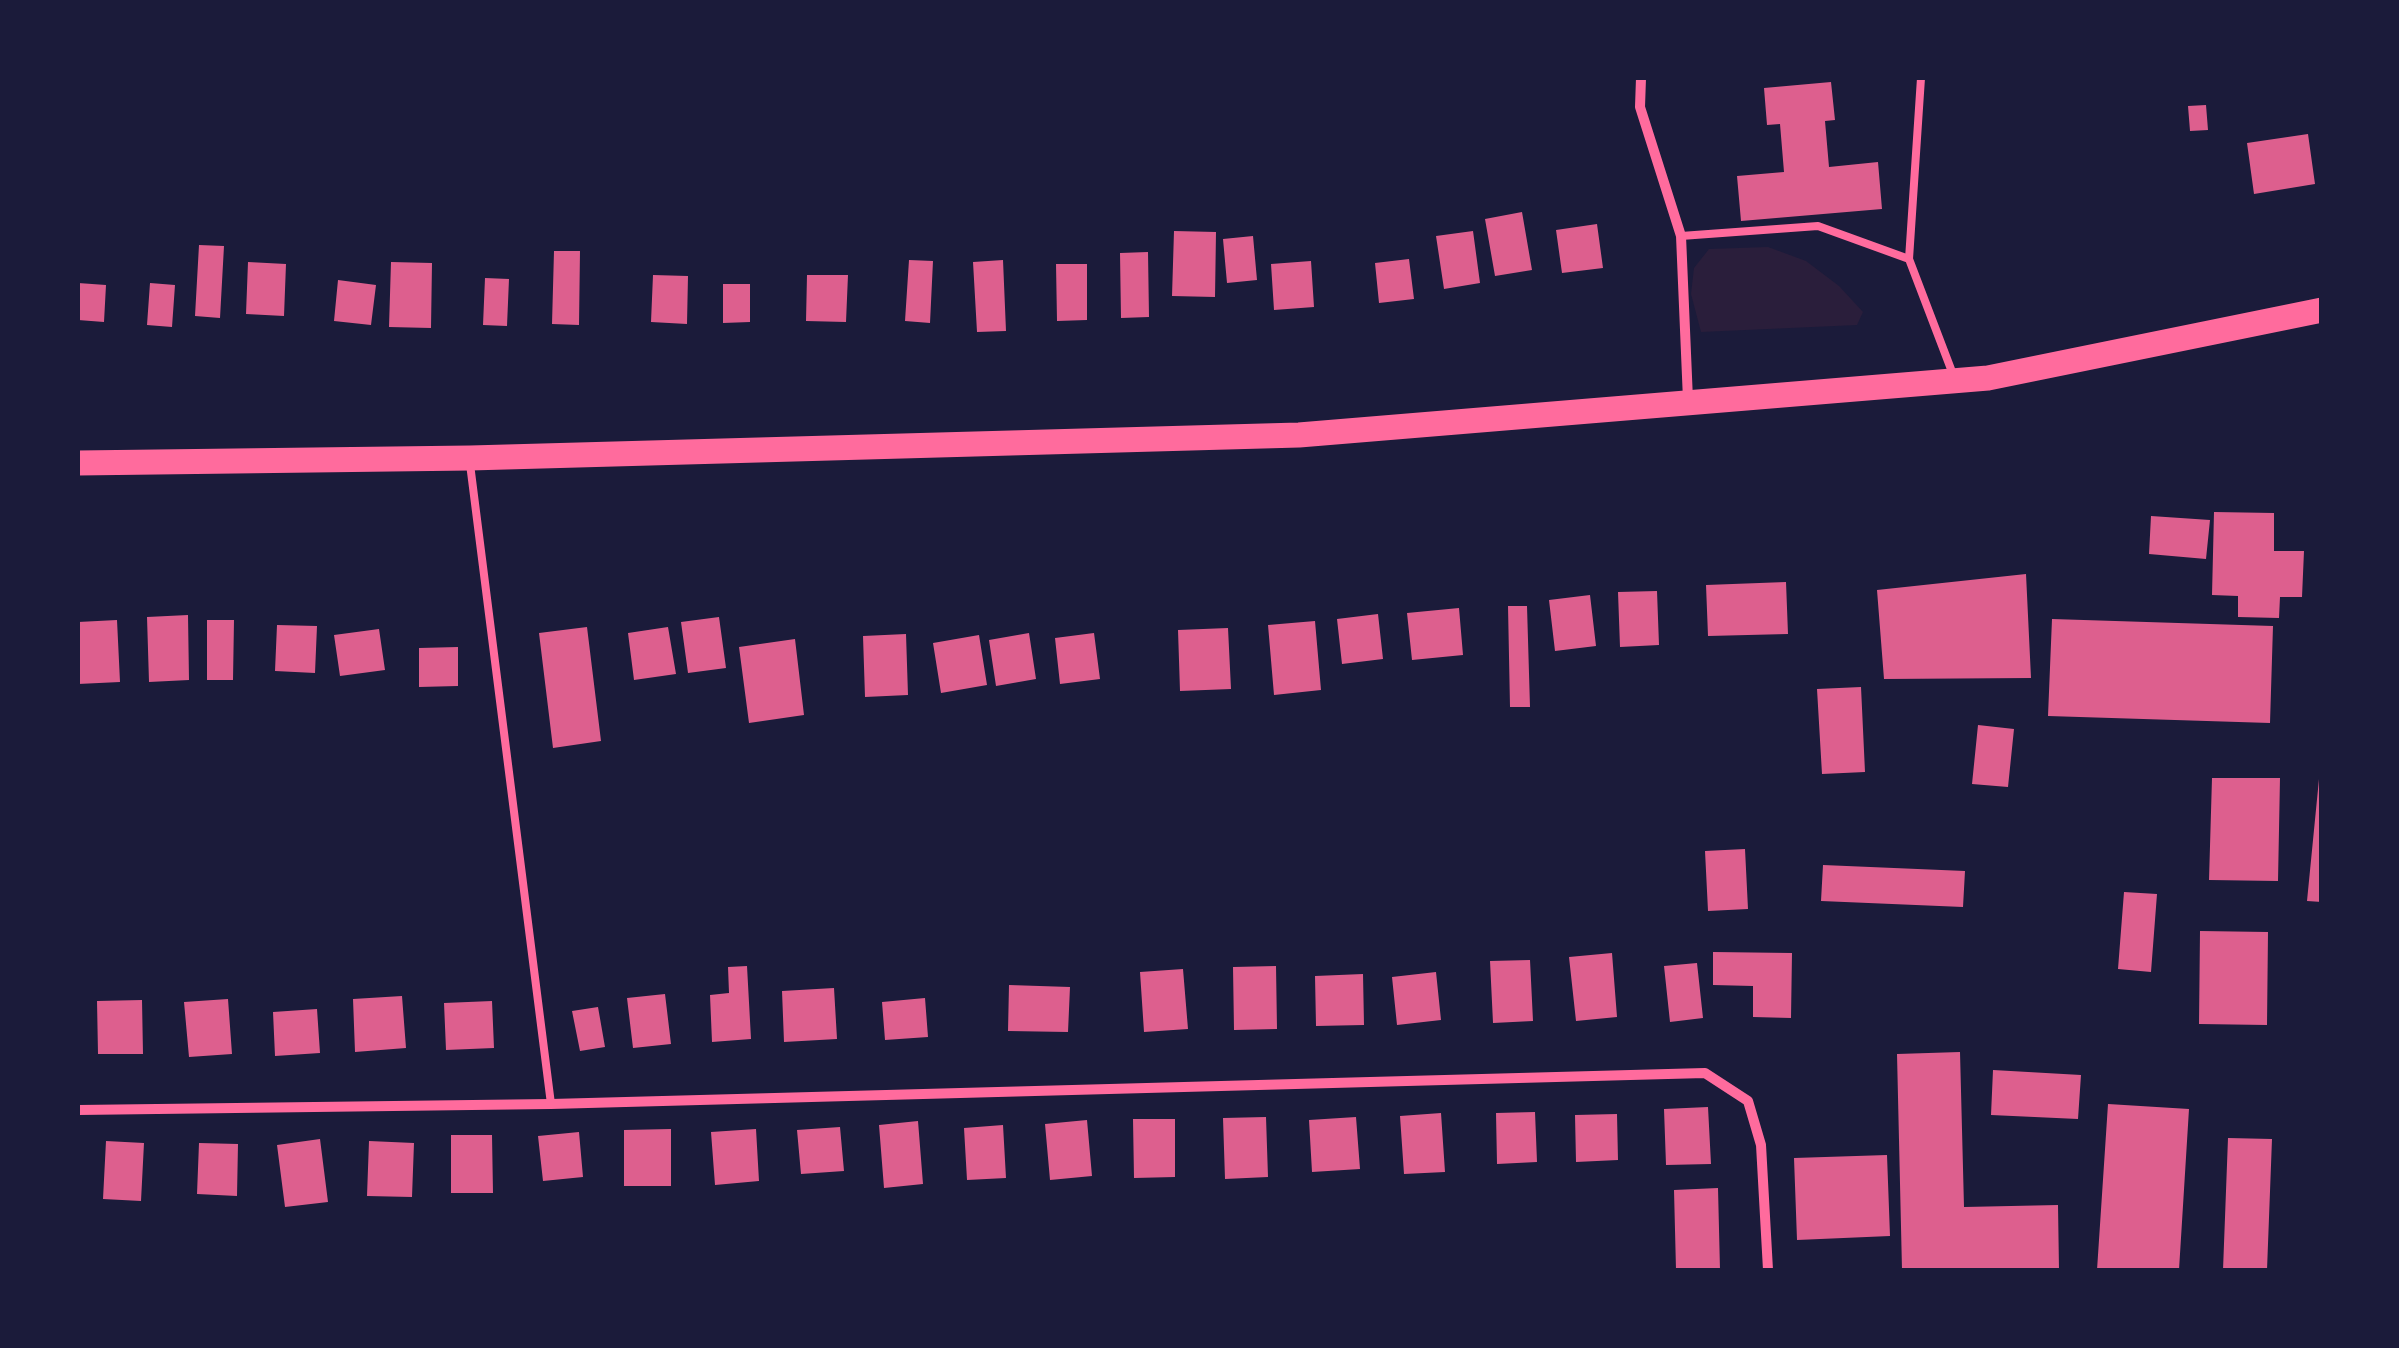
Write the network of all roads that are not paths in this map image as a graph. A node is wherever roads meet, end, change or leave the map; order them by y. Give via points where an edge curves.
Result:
1 (1641, 78) edge
2 (1921, 78) edge
3 (1682, 236) junction
4 (1909, 259) junction
5 (2322, 310) edge
6 (1955, 381) junction
7 (1689, 405) junction
8 (470, 458) junction
9 (78, 463) edge
10 (552, 1104) junction
11 (78, 1110) edge
12 (1768, 1270) edge

1 - 3 street via 1640,107
2 - 4 lane
3 - 4 lane via 1818,226
3 - 7 street
4 - 6 lane
5 - 6 main road
6 - 7 main road
7 - 8 main road via 1300,434
8 - 9 main road
8 - 10 lane
10 - 11 street
10 - 12 street via 1704,1073 1748,1101 1760,1145

